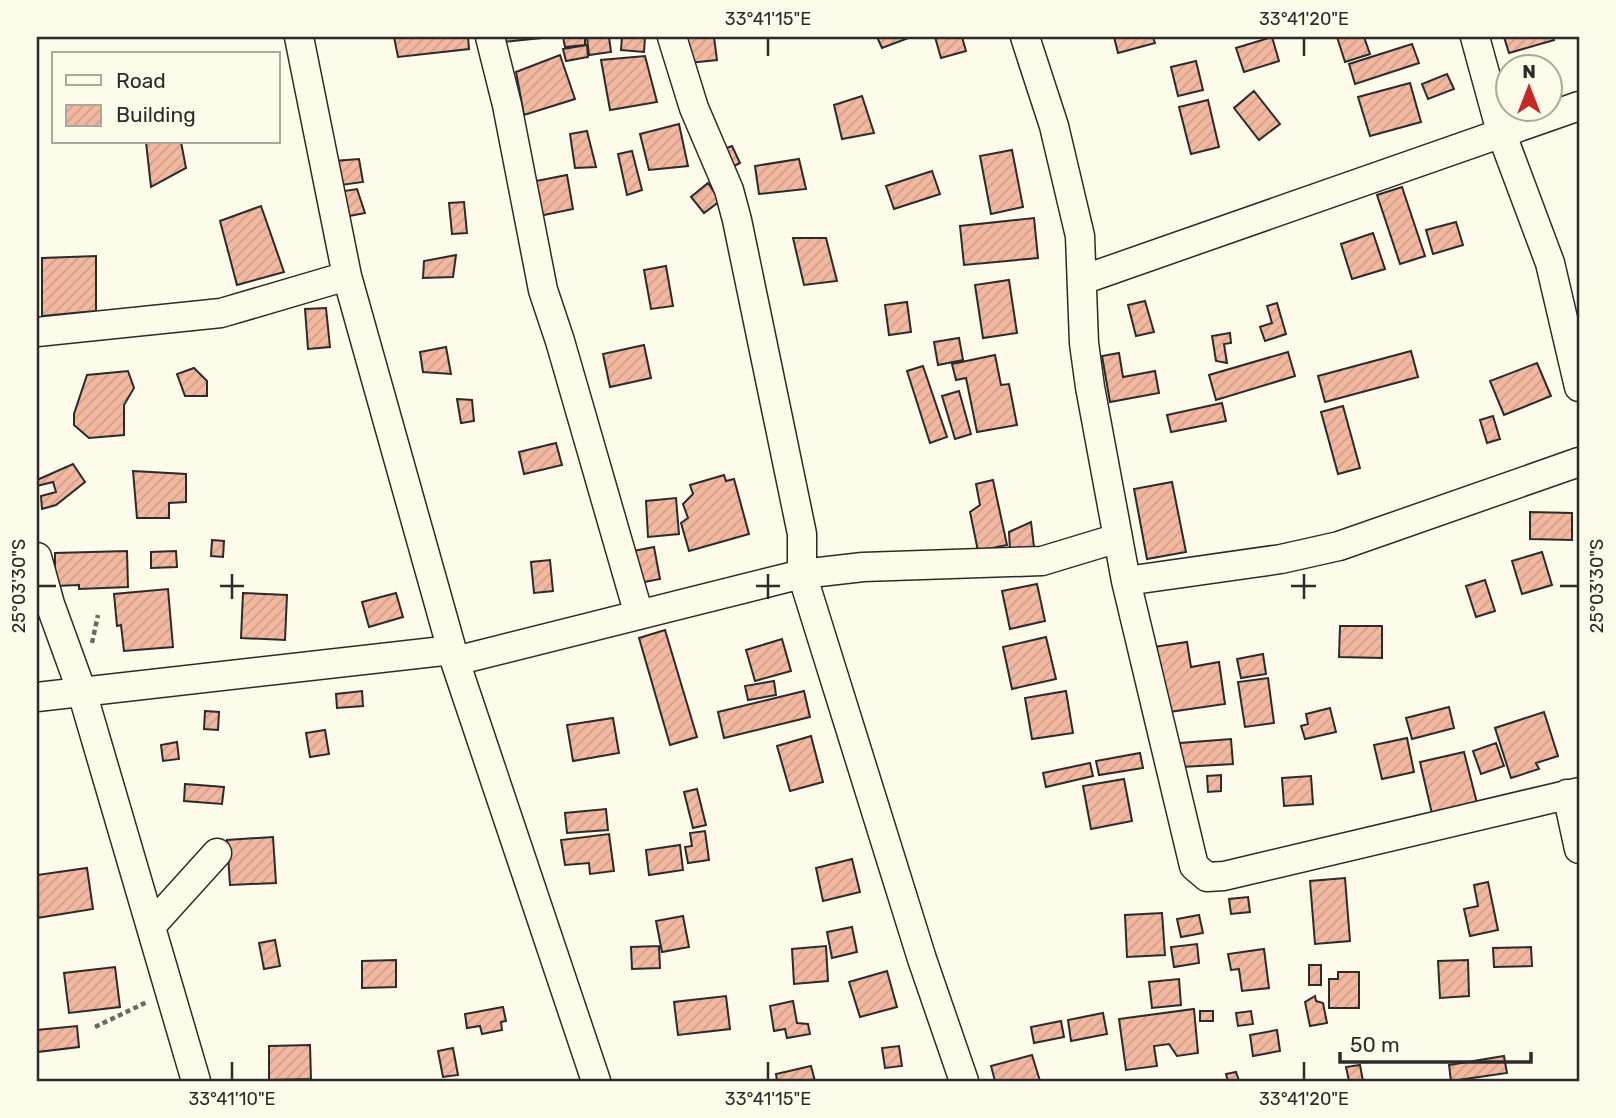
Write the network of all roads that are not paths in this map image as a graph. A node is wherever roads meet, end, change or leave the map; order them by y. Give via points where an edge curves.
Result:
1 (299, 37) edge
2 (491, 37) edge
3 (672, 37) edge
4 (1025, 37) edge
5 (1475, 37) edge
6 (1579, 106) edge
7 (1501, 132) junction
8 (347, 276) junction
9 (1082, 280) junction
10 (37, 332) edge
11 (1579, 387) edge
12 (1579, 462) edge
13 (1118, 538) junction
14 (37, 557) edge
15 (802, 574) junction
16 (1126, 582) junction
17 (639, 615) junction
18 (453, 656) junction
19 (82, 692) junction
20 (37, 697) edge
21 (1573, 793) edge
22 (1579, 849) edge
23 (217, 853) dead end
24 (151, 926) junction
25 (196, 1081) edge
26 (596, 1081) edge
27 (964, 1081) edge

1 - 8 street
2 - 17 street via 542,290
3 - 15 street via 737,220 802,534
4 - 9 street via 1054,126 1080,236
5 - 7 street
6 - 7 street
7 - 9 street
7 - 11 street via 1550,264
8 - 10 street via 221,313
8 - 18 street
9 - 13 street via 1087,365
12 - 16 street via 1339,546
13 - 15 street via 1042,561 863,567
13 - 16 street
14 - 19 street
15 - 17 street
15 - 27 street
16 - 21 street via 1194,866 1207,877
17 - 18 street
18 - 19 street
18 - 26 street
19 - 20 street
19 - 24 street
21 - 22 street
23 - 24 street
24 - 25 street

